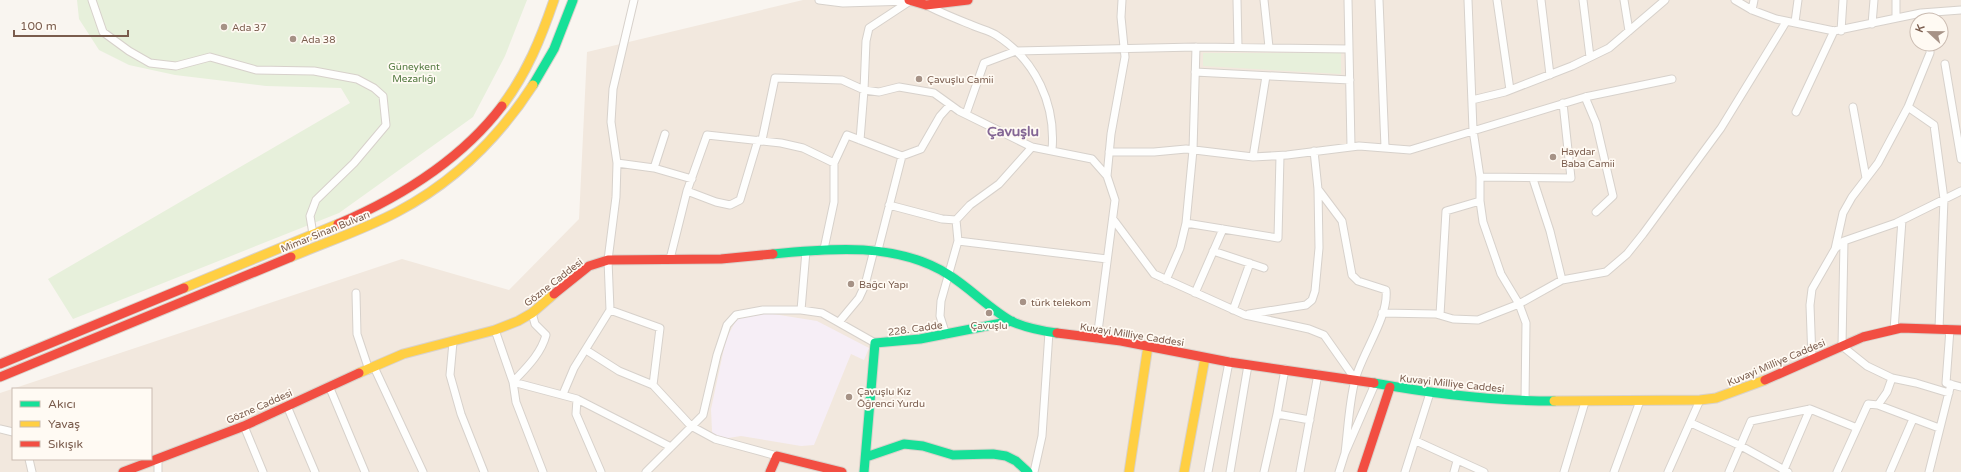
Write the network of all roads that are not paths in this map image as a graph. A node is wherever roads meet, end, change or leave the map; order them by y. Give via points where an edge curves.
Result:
1 (92, 0) edge
2 (554, 0) edge
3 (573, 0) edge
4 (634, 0) edge
5 (819, 0) edge
6 (910, 0) edge
7 (968, 0) edge
8 (1122, 0) edge
9 (1237, 0) edge
10 (1264, 0) edge
11 (1348, 0) edge
12 (1379, 0) edge
13 (1468, 0) edge
14 (1497, 0) edge
15 (1541, 0) edge
16 (1583, 0) edge
17 (1624, 0) edge
18 (1665, 0) edge
19 (1735, 0) edge
20 (1754, 0) edge
21 (1798, 0) edge
22 (1843, 0) edge
23 (1874, 0) edge
24 (1896, 0) edge
25 (926, 5) junction
26 (1752, 10) junction
27 (1961, 10) edge
28 (1931, 12) edge
29 (1909, 16) edge
30 (1896, 18) junction
31 (1786, 22) junction
32 (1795, 22) junction
33 (1872, 24) junction
34 (1629, 31) junction
35 (1838, 31) junction
36 (1238, 46) junction
37 (1196, 47) junction
38 (1269, 47) junction
39 (1124, 48) junction
40 (1349, 48) junction
41 (1016, 51) junction
42 (1930, 52) edge
43 (1590, 57) junction
44 (1944, 64) dead end
45 (1195, 72) junction
46 (1550, 75) junction
47 (1266, 76) junction
48 (1672, 79) dead end
49 (1350, 80) junction
50 (864, 90) junction
51 (1510, 90) junction
52 (1585, 96) junction
53 (1472, 100) junction
54 (1563, 104) junction
55 (950, 105) junction
56 (1853, 107) dead end
57 (1908, 107) junction
58 (1796, 112) dead end
59 (966, 114) junction
60 (1473, 130) junction
61 (665, 134) dead end
62 (760, 140) junction
63 (860, 140) junction
64 (1351, 146) junction
65 (1032, 147) junction
66 (1385, 147) junction
67 (1052, 150) junction
68 (1193, 150) junction
69 (1314, 151) junction
70 (1109, 152) junction
71 (902, 156) junction
72 (1280, 156) junction
73 (1253, 157) junction
74 (1961, 159) edge
75 (617, 163) junction
76 (834, 163) junction
77 (654, 168) junction
78 (1107, 176) junction
79 (1480, 177) junction
80 (1866, 178) junction
81 (692, 179) junction
82 (1533, 179) junction
83 (1318, 189) junction
84 (687, 191) junction
85 (1961, 191) edge
86 (1944, 199) junction
87 (1480, 201) junction
88 (889, 205) junction
89 (1596, 212) dead end
90 (1113, 219) junction
91 (956, 220) junction
92 (1902, 220) junction
93 (1186, 223) junction
94 (1223, 229) junction
95 (313, 234) junction
96 (958, 241) junction
97 (1844, 241) junction
98 (824, 249) junction
99 (1835, 249) junction
100 (876, 250) junction
101 (806, 251) junction
102 (1213, 251) junction
103 (670, 259) junction
104 (1107, 259) junction
105 (608, 260) junction
106 (1250, 263) junction
107 (1264, 268) dead end
108 (948, 274) junction
109 (1166, 280) junction
110 (1562, 280) junction
111 (356, 293) dead end
112 (1195, 293) junction
113 (1519, 304) junction
114 (610, 310) junction
115 (801, 310) junction
116 (1232, 310) junction
117 (532, 313) junction
118 (1382, 313) junction
119 (1245, 315) junction
120 (1440, 315) junction
121 (1012, 321) junction
122 (839, 322) junction
123 (1939, 329) junction
124 (1950, 329) junction
125 (495, 330) junction
126 (1894, 330) junction
127 (1961, 330) edge
128 (1050, 332) junction
129 (946, 335) junction
130 (1097, 339) junction
131 (453, 342) junction
132 (875, 343) junction
133 (1148, 346) junction
134 (1842, 346) junction
135 (586, 350) junction
136 (1205, 358) junction
137 (1812, 360) junction
138 (1229, 362) junction
139 (0, 364) edge
140 (1248, 365) junction
141 (372, 368) junction
142 (1284, 369) junction
143 (1318, 374) junction
144 (0, 377) edge
145 (1892, 378) junction
146 (1355, 379) junction
147 (513, 382) junction
148 (1376, 384) junction
149 (1951, 384) junction
150 (653, 385) junction
151 (329, 386) junction
152 (1390, 387) junction
153 (1961, 387) edge
154 (1430, 393) junction
155 (1949, 393) junction
156 (563, 394) junction
157 (577, 399) junction
158 (1700, 400) junction
159 (1525, 401) junction
160 (1640, 401) junction
161 (1585, 402) junction
162 (1878, 405) junction
163 (287, 406) junction
164 (1810, 409) junction
165 (1277, 414) junction
166 (1310, 420) junction
167 (1913, 420) junction
168 (1691, 424) junction
169 (244, 426) junction
170 (691, 426) junction
171 (1856, 428) junction
172 (1939, 428) junction
173 (0, 429) edge
174 (12, 432) edge
175 (1416, 441) junction
176 (1741, 446) junction
177 (671, 447) junction
178 (1345, 453) junction
179 (777, 456) junction
180 (866, 457) junction
181 (158, 459) junction
182 (29, 460) edge
183 (1457, 461) junction
184 (1785, 471) edge
185 (32, 472) edge
186 (124, 472) edge
187 (158, 472) edge
188 (263, 472) edge
189 (315, 472) edge
190 (365, 472) edge
191 (423, 472) edge
192 (484, 472) edge
193 (543, 472) edge
194 (601, 472) edge
195 (646, 472) edge
196 (770, 472) edge
197 (842, 472) edge
198 (864, 472) edge
199 (1028, 472) edge
200 (1034, 472) edge
201 (1129, 472) edge
202 (1184, 472) edge
203 (1208, 472) edge
204 (1230, 472) edge
205 (1264, 472) edge
206 (1300, 472) edge
207 (1339, 472) edge
208 (1362, 472) edge
209 (1405, 472) edge
210 (1454, 472) edge
211 (1484, 472) edge
212 (1564, 472) edge
213 (1614, 472) edge
214 (1668, 472) edge
215 (1729, 472) edge
216 (1837, 472) edge
217 (1890, 472) edge
218 (1929, 472) edge

1 - 95 street via 103,32 150,63 176,66 210,57 256,70 314,71 356,79 383,96 386,125 354,164 316,200 310,216
2 - 95 street, Mimar Sinan Bulvarı via 541,38 522,76 497,114 468,146 444,166 398,197
3 - 144 street, Mimar Sinan Bulvarı via 556,44 535,82 507,123 471,161 427,195 404,210
4 - 75 street via 613,89 611,122
5 - 6 street via 844,4
6 - 25 street
6 - 50 street via 869,28
7 - 25 street
8 - 39 street
9 - 36 street
10 - 38 street
11 - 40 street
12 - 66 street
13 - 53 street
14 - 51 street
15 - 46 street
16 - 43 street
17 - 34 street
18 - 34 street
19 - 26 street
20 - 26 street
21 - 32 street
22 - 35 street
23 - 33 street
24 - 30 street
25 - 41 street via 996,35
26 - 31 street
27 - 28 street
29 - 30 street
30 - 33 street
31 - 32 street
31 - 110 street via 1721,128 1627,254 1606,272
32 - 35 street
33 - 35 street
34 - 43 street via 1609,48
35 - 58 street
36 - 37 street
36 - 38 street
37 - 39 street
37 - 45 street
38 - 40 street
39 - 41 street
39 - 70 street via 1122,80
40 - 49 street
41 - 59 street via 984,63
41 - 67 street via 1041,83 1052,120
42 - 57 street
43 - 46 street
44 - 74 street
45 - 47 street
45 - 68 street
46 - 51 street
47 - 49 street
47 - 73 street
48 - 52 street
49 - 64 street
50 - 55 street via 879,92 899,87 934,93
50 - 62 street via 842,80 775,78
50 - 63 street
51 - 53 street
52 - 54 street
52 - 89 street via 1596,123 1613,196
53 - 60 street
54 - 60 street
54 - 82 street via 1571,178
55 - 59 street
55 - 71 street via 940,116 921,149
56 - 80 street
57 - 80 street via 1878,163
57 - 86 street via 1934,125
59 - 65 street
60 - 66 street via 1410,150
60 - 79 street
61 - 77 street
62 - 76 street via 803,148
62 - 81 street via 707,135
62 - 84 street via 740,200 730,205
63 - 71 street
63 - 76 street via 847,135
64 - 66 street
64 - 69 street
65 - 67 street
65 - 91 street via 999,184 970,205
67 - 78 street via 1092,159
68 - 70 street
68 - 73 street
68 - 93 street
69 - 72 street
69 - 83 street
70 - 78 street
71 - 88 street
72 - 73 street
72 - 94 street via 1278,238
75 - 77 street
75 - 105 street via 616,197
76 - 98 street via 834,202
77 - 81 street
78 - 90 street via 1115,200
79 - 82 street
79 - 87 street
80 - 99 street via 1843,213
81 - 84 street
82 - 110 street
83 - 118 street via 1342,221 1352,275 1358,281 1386,290 1387,298
83 - 119 street via 1318,248 1312,300 1306,305
84 - 103 street
85 - 86 street
86 - 92 street
86 - 123 street
87 - 113 street via 1482,222 1502,274
87 - 120 street via 1446,211
88 - 91 street via 942,219
88 - 100 street
90 - 104 street
90 - 109 street via 1154,274
91 - 96 street
92 - 97 street
92 - 126 street
93 - 94 street
93 - 109 street via 1180,248
94 - 102 street
95 - 139 street, Mimar Sinan Bulvarı
96 - 104 street
96 - 108 street
97 - 99 street
97 - 134 street
98 - 100 street, Gözne Caddesi
98 - 101 street, Gözne Caddesi
99 - 137 street via 1812,289
100 - 108 street, Gözne Caddesi via 922,262
100 - 122 street via 859,298
101 - 103 street, Gözne Caddesi via 721,259
101 - 115 street
102 - 106 street
102 - 112 street
103 - 105 street, Gözne Caddesi
104 - 130 street
105 - 114 street
105 - 117 street, Gözne Caddesi via 589,266
106 - 107 street
106 - 116 street
108 - 121 street, Kuvayi Milliye Caddesi
108 - 129 street via 940,316
109 - 112 street
110 - 113 street
111 - 141 street via 357,334
112 - 116 street
113 - 120 street via 1478,320
113 - 159 street via 1526,323
114 - 135 street
114 - 150 street via 660,328
115 - 122 street via 822,314
115 - 170 street via 763,310 736,316 727,325 717,354 703,415
116 - 119 street
117 - 125 street, Gözne Caddesi
117 - 147 street via 535,324 546,336 544,344
118 - 120 street
118 - 146 street
119 - 146 street via 1309,329 1324,335
121 - 128 street, Kuvayi Milliye Caddesi
121 - 129 street, 228. Cadde
122 - 132 street
123 - 124 street, Kuvayi Milliye Caddesi
123 - 126 street, Kuvayi Milliye Caddesi
124 - 127 street, Kuvayi Milliye Caddesi
124 - 149 street via 1946,383
125 - 131 street, Gözne Caddesi
125 - 147 street
126 - 134 street, Kuvayi Milliye Caddesi via 1863,337
128 - 130 street, Kuvayi Milliye Caddesi
128 - 200 street via 1042,436
129 - 132 street, 228. Cadde
130 - 133 street, Kuvayi Milliye Caddesi
131 - 141 street, Gözne Caddesi via 403,354
131 - 192 street via 450,375 461,414
132 - 180 street, 228. Cadde
133 - 136 street, Kuvayi Milliye Caddesi
133 - 201 street
134 - 137 street, Kuvayi Milliye Caddesi
134 - 145 street via 1867,366
135 - 150 street via 619,371
135 - 156 street via 574,368
136 - 138 street, Kuvayi Milliye Caddesi
136 - 202 street
137 - 158 street, Kuvayi Milliye Caddesi via 1751,386 1716,398
138 - 140 street, Kuvayi Milliye Caddesi
138 - 203 street
140 - 142 street, Kuvayi Milliye Caddesi
140 - 204 street
141 - 151 street, Gözne Caddesi
141 - 191 street
142 - 143 street, Kuvayi Milliye Caddesi
142 - 165 street
143 - 146 street, Kuvayi Milliye Caddesi
143 - 166 street
145 - 155 street
145 - 162 street via 1887,392
146 - 148 street, Kuvayi Milliye Caddesi
146 - 178 street
147 - 156 street
147 - 193 street via 516,402
148 - 152 street, Kuvayi Milliye Caddesi
148 - 178 street
149 - 153 street
149 - 155 street
150 - 170 street
151 - 163 street, Gözne Caddesi
151 - 190 street
152 - 154 street, Kuvayi Milliye Caddesi
152 - 208 street
154 - 159 street, Kuvayi Milliye Caddesi
154 - 175 street
155 - 172 street
156 - 157 street
157 - 177 street
157 - 194 street via 576,414
158 - 160 street, Kuvayi Milliye Caddesi
158 - 168 street
159 - 161 street, Kuvayi Milliye Caddesi
160 - 161 street, Kuvayi Milliye Caddesi
160 - 213 street
161 - 212 street
162 - 167 street
162 - 171 street via 1868,404
163 - 169 street, Gözne Caddesi
163 - 189 street
164 - 171 street
164 - 176 street via 1751,421
164 - 184 street
165 - 166 street
165 - 205 street
166 - 206 street
167 - 172 street
167 - 217 street
168 - 176 street
168 - 214 street
169 - 181 street, Gözne Caddesi
169 - 188 street
170 - 177 street
170 - 179 street via 716,439
171 - 216 street
172 - 218 street
173 - 174 street
175 - 183 street
175 - 209 street
176 - 184 street
176 - 215 street
177 - 195 street
178 - 207 street
179 - 196 street
179 - 197 street
180 - 198 street, 228. Cadde
180 - 199 street via 904,444 923,446 953,455 1006,456
181 - 186 street, Gözne Caddesi
181 - 187 street
182 - 185 street
183 - 210 street
183 - 211 street

